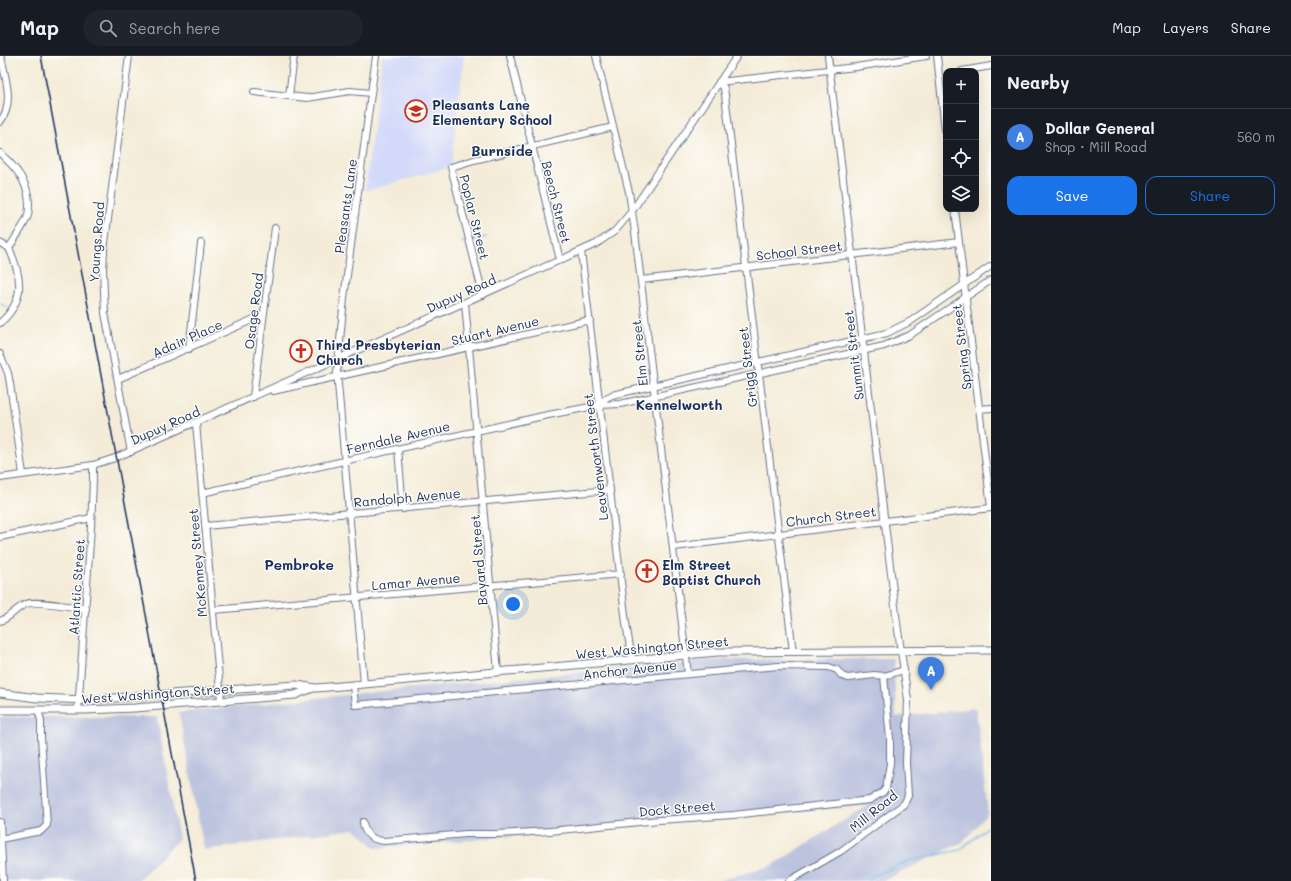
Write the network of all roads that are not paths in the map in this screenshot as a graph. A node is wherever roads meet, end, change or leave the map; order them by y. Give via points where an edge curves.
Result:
1 (1, 56) edge
2 (129, 56) edge
3 (294, 56) edge
4 (376, 56) edge
5 (510, 56) edge
6 (596, 56) edge
7 (737, 56) edge
8 (828, 56) edge
9 (926, 56) edge
10 (936, 56) edge
11 (991, 66) edge
12 (979, 68) edge
13 (830, 69) junction
14 (943, 74) edge
15 (939, 75) junction
16 (719, 82) junction
17 (254, 92) dead end
18 (371, 93) junction
19 (289, 96) junction
20 (943, 112) edge
21 (0, 122) edge
22 (613, 127) junction
23 (532, 147) junction
24 (0, 153) edge
25 (632, 211) junction
26 (955, 212) edge
27 (275, 228) dead end
28 (201, 242) dead end
29 (959, 242) junction
30 (0, 243) edge
31 (9, 248) junction
32 (581, 251) junction
33 (852, 255) junction
34 (560, 260) junction
35 (991, 266) edge
36 (746, 267) junction
37 (641, 280) junction
38 (991, 280) edge
39 (964, 284) junction
40 (483, 295) junction
41 (966, 297) junction
42 (465, 303) junction
43 (264, 315) junction
44 (590, 320) junction
45 (0, 323) edge
46 (863, 339) junction
47 (469, 347) junction
48 (189, 348) junction
49 (864, 350) junction
50 (0, 354) edge
51 (337, 360) junction
52 (758, 362) junction
53 (759, 373) junction
54 (337, 377) junction
55 (118, 379) junction
56 (653, 385) junction
57 (264, 392) junction
58 (253, 397) junction
59 (655, 397) junction
60 (600, 405) junction
61 (991, 408) edge
62 (979, 409) junction
63 (196, 423) junction
64 (477, 431) junction
65 (398, 449) junction
66 (131, 452) junction
67 (344, 460) junction
68 (93, 465) junction
69 (23, 474) junction
70 (0, 478) edge
71 (610, 490) junction
72 (202, 492) junction
73 (483, 501) junction
74 (991, 507) edge
75 (403, 508) junction
76 (350, 513) junction
77 (91, 518) junction
78 (885, 520) junction
79 (205, 526) junction
80 (778, 533) junction
81 (0, 537) edge
82 (674, 547) junction
83 (621, 574) junction
84 (491, 585) junction
85 (356, 597) junction
86 (86, 609) junction
87 (213, 610) junction
88 (0, 621) edge
89 (991, 650) edge
90 (901, 651) junction
91 (793, 652) junction
92 (686, 655) junction
93 (632, 660) junction
94 (904, 670) junction
95 (498, 672) junction
96 (688, 674) junction
97 (884, 676) junction
98 (364, 684) junction
99 (353, 685) junction
100 (316, 688) junction
101 (220, 691) junction
102 (0, 693) edge
103 (79, 700) junction
104 (221, 701) junction
105 (0, 710) edge
106 (38, 710) junction
107 (78, 710) junction
108 (0, 822) edge
109 (363, 822) dead end
110 (0, 839) edge
111 (3, 881) edge
112 (789, 881) edge

1 - 21 street via 9,103
2 - 55 street, Youngs Road via 103,270 105,313
3 - 19 street
4 - 18 street, Pleasants Lane
5 - 23 street, Beech Street
6 - 22 street, Elm Street
7 - 16 street, Dupuy Road
8 - 13 street, Summit Street
9 - 13 street
10 - 15 street
11 - 12 street
13 - 16 street
13 - 33 street, Summit Street
14 - 15 street
15 - 20 street
16 - 25 street, Dupuy Road
16 - 36 street, Grigg Street via 724,88
17 - 19 street
18 - 19 street via 350,91 313,97
18 - 51 street, Pleasants Lane
22 - 23 street
22 - 25 street, Elm Street
23 - 34 street, Beech Street
23 - 40 street, Poplar Street via 451,167
24 - 31 street via 21,175 29,199 27,219
25 - 32 street, Dupuy Road via 605,239
25 - 37 street, Elm Street
26 - 29 street, Spring Street
27 - 43 street, Osage Road
28 - 48 street
29 - 33 street, School Street
29 - 39 street, Spring Street
30 - 31 street
31 - 45 street via 17,266 19,290 12,311
32 - 34 street, Dupuy Road
32 - 44 street, Leavenworth Street
33 - 36 street, School Street
33 - 46 street, Summit Street
34 - 40 street, Dupuy Road
35 - 39 street, Ferndale Avenue
36 - 37 street, School Street
36 - 52 street, Grigg Street
37 - 56 street, Elm Street
38 - 41 street, Ferndale Avenue
39 - 41 street, Spring Street
39 - 46 street, Ferndale Avenue via 904,326
40 - 42 street, Dupuy Road
41 - 49 street, Ferndale Avenue via 910,335 884,346
41 - 62 street, Spring Street
42 - 47 street, Bayard Street
42 - 51 street, Dupuy Road
43 - 48 street, Adair Place
43 - 58 street, Osage Road
44 - 47 street, Stuart Avenue
44 - 60 street, Leavenworth Street
46 - 49 street, Summit Street
46 - 52 street, Ferndale Avenue
47 - 54 street, Stuart Avenue
47 - 64 street, Bayard Street
48 - 55 street, Adair Place
49 - 53 street, Ferndale Avenue
49 - 78 street, Summit Street
50 - 69 street via 8,373
51 - 54 street, Pleasants Lane
51 - 57 street, Dupuy Road
52 - 53 street, Grigg Street
52 - 56 street, Ferndale Avenue
53 - 59 street, Ferndale Avenue
53 - 80 street, Grigg Street
54 - 57 street, Stuart Avenue
54 - 67 street, Pleasants Lane
55 - 66 street, Youngs Road
56 - 59 street, Elm Street
56 - 60 street, Ferndale Avenue via 612,395
57 - 58 street, Dupuy Road
58 - 63 street, Dupuy Road
59 - 60 street, Ferndale Avenue
59 - 82 street, Elm Street
60 - 64 street, Ferndale Avenue
60 - 71 street, Leavenworth Street
61 - 62 street
62 - 74 street, Spring Street
63 - 66 street, Dupuy Road
63 - 72 street, McKenney Street
64 - 65 street, Ferndale Avenue
64 - 73 street, Bayard Street
65 - 67 street, Ferndale Avenue
65 - 75 street
66 - 68 street, Dupuy Road
67 - 72 street, Ferndale Avenue
67 - 76 street, Pleasants Lane
68 - 69 street, Dupuy Road
68 - 77 street, Atlantic Street
69 - 70 street, Dupuy Road
71 - 73 street, Randolph Avenue
71 - 83 street, Leavenworth Street
72 - 79 street, McKenney Street
73 - 75 street, Randolph Avenue
73 - 84 street, Bayard Street
74 - 78 street, Church Street
75 - 76 street, Randolph Avenue
76 - 79 street, Randolph Avenue
76 - 85 street, Pleasants Lane
77 - 81 street
77 - 86 street, Atlantic Street
78 - 80 street, Church Street
78 - 90 street, Summit Street
79 - 87 street, McKenney Street
80 - 82 street, Church Street
80 - 91 street, Grigg Street
82 - 92 street, Elm Street
83 - 84 street, Lamar Avenue
83 - 93 street, Leavenworth Street
84 - 85 street, Lamar Avenue
84 - 95 street, Bayard Street
85 - 87 street, Lamar Avenue
85 - 98 street, Pleasants Lane
86 - 88 street via 32,603
86 - 103 street, Atlantic Street
87 - 101 street, McKenney Street
89 - 90 main road, West Washington Street
90 - 91 main road, West Washington Street
90 - 94 street, Mill Road
91 - 92 main road, West Washington Street via 718,652
92 - 93 main road, West Washington Street
92 - 96 street, Elm Street
93 - 95 main road, West Washington Street
94 - 97 street, Anchor Avenue
94 - 112 street, Mill Road via 908,700 906,802 856,840
95 - 98 main road, West Washington Street
96 - 97 street, Anchor Avenue via 796,666 832,667 848,678
96 - 99 street, Anchor Avenue via 354,705
97 - 109 street, Dock Street via 890,763 886,788 870,800 550,831 466,834 384,841 369,836
98 - 99 main road, West Washington Street
99 - 100 main road, West Washington Street
100 - 101 main road, West Washington Street via 296,685
100 - 104 main road, West Washington Street via 295,694
101 - 103 main road, West Washington Street
101 - 104 street, McKenney Street
102 - 103 main road, West Washington Street
103 - 107 street, Atlantic Street
104 - 107 main road, West Washington Street
105 - 106 main road, West Washington Street
106 - 107 main road, West Washington Street
106 - 110 street via 42,726 47,825 41,831
108 - 110 street
110 - 111 street

